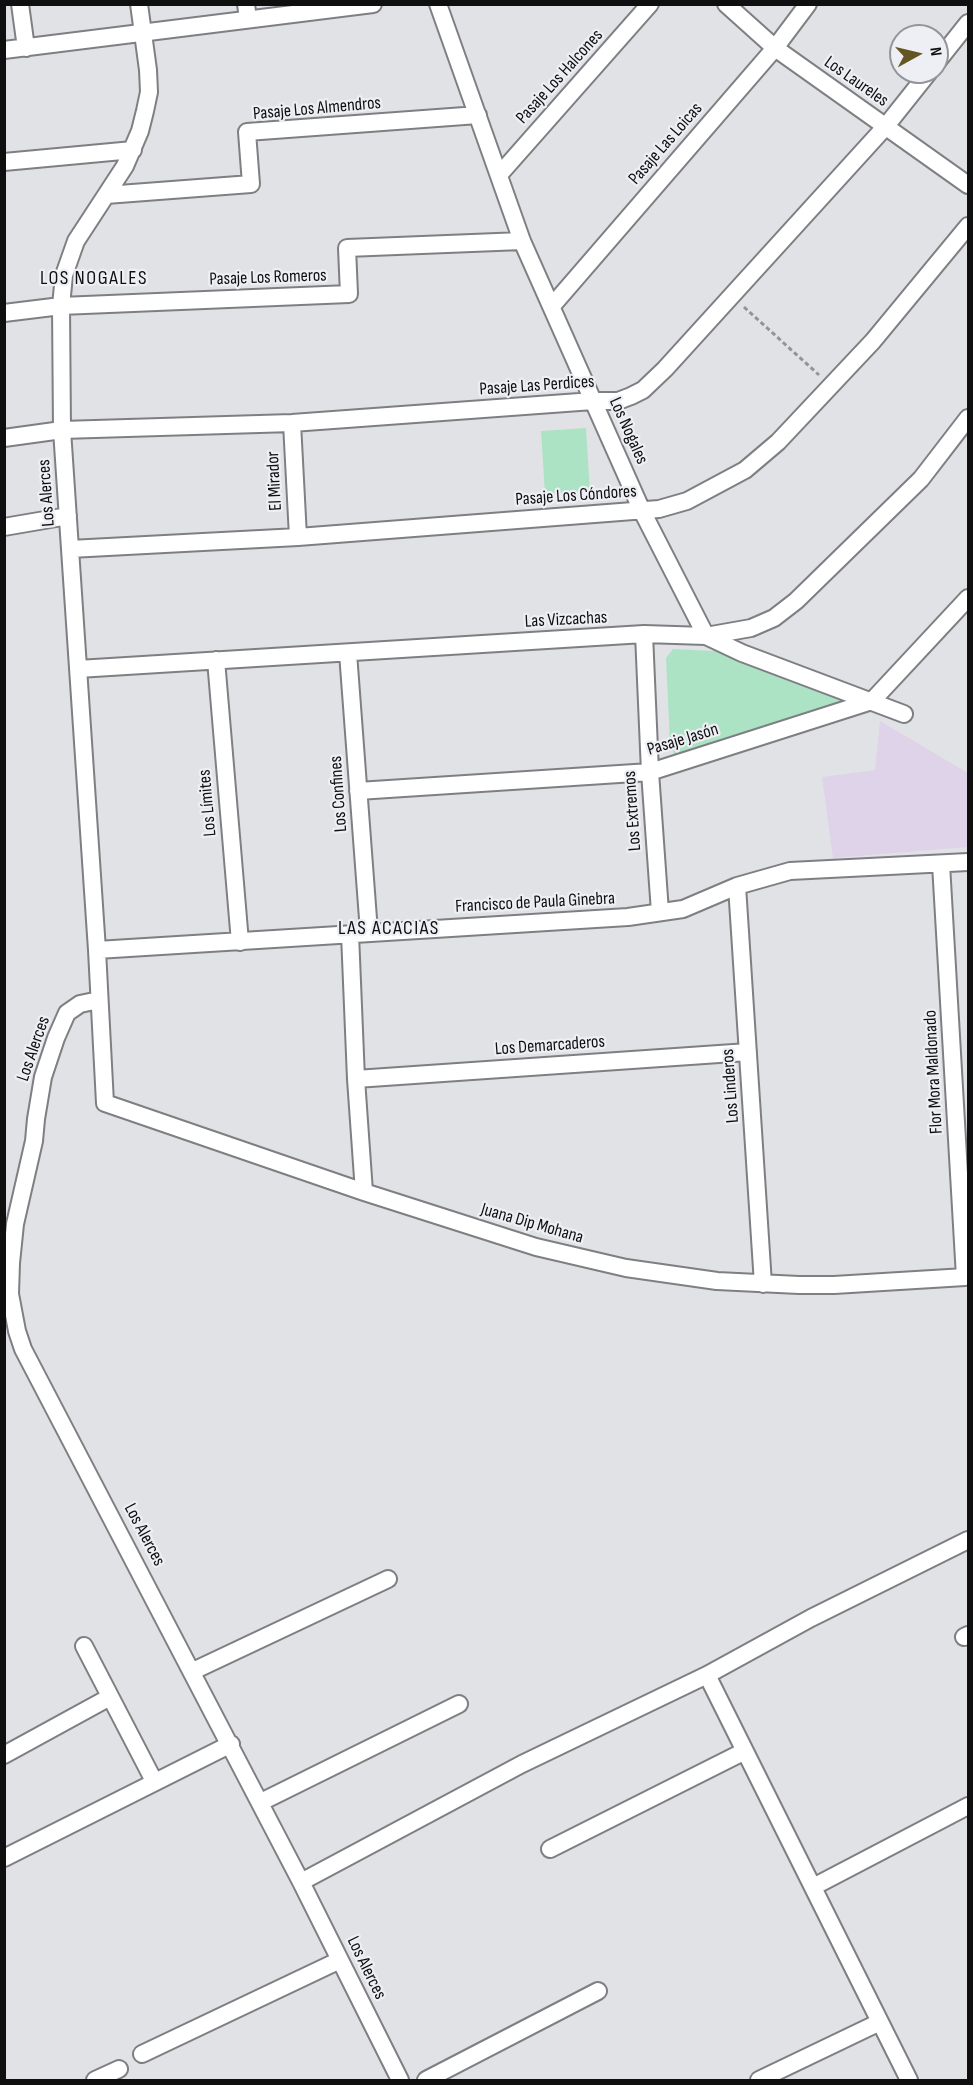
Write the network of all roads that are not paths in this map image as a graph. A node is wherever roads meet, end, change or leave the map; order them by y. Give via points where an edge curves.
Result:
1 (20, 4) edge
2 (140, 4) edge
3 (373, 4) edge
4 (438, 4) edge
5 (650, 4) edge
6 (726, 4) edge
7 (808, 4) edge
8 (247, 12) edge
9 (969, 23) edge
10 (144, 33) junction
11 (949, 47) edge
12 (26, 48) junction
13 (775, 48) junction
14 (4, 50) edge
15 (919, 84) edge
16 (478, 115) junction
17 (885, 126) junction
18 (133, 150) junction
19 (4, 162) edge
20 (499, 175) junction
21 (969, 185) edge
22 (106, 195) junction
23 (969, 226) edge
24 (522, 241) junction
25 (61, 306) junction
26 (552, 306) junction
27 (4, 313) edge
28 (593, 401) junction
29 (968, 420) edge
30 (292, 423) junction
31 (62, 430) junction
32 (4, 438) edge
33 (642, 511) junction
34 (68, 516) junction
35 (4, 527) edge
36 (298, 537) junction
37 (70, 549) junction
38 (969, 598) edge
39 (644, 634) junction
40 (706, 636) junction
41 (348, 652) junction
42 (216, 660) junction
43 (78, 669) junction
44 (872, 701) junction
45 (904, 714) dead end
46 (650, 772) junction
47 (358, 790) junction
48 (969, 862) edge
49 (941, 864) junction
50 (737, 886) junction
51 (660, 912) junction
52 (369, 932) junction
53 (350, 934) junction
54 (240, 942) junction
55 (97, 950) junction
56 (99, 1000) junction
57 (748, 1052) junction
58 (356, 1079) junction
59 (105, 1103) joint
60 (364, 1192) junction
61 (10, 1224) edge
62 (965, 1277) joint
63 (763, 1284) junction
64 (969, 1540) edge
65 (388, 1579) dead end
66 (84, 1646) dead end
67 (193, 1671) junction
68 (707, 1676) junction
69 (110, 1696) junction
70 (459, 1704) dead end
71 (231, 1744) junction
72 (745, 1751) junction
73 (4, 1755) edge
74 (154, 1781) junction
75 (261, 1802) junction
76 (969, 1806) edge
77 (550, 1849) dead end
78 (4, 1858) edge
79 (301, 1882) junction
80 (813, 1887) junction
81 (340, 1960) junction
82 (598, 1991) dead end
83 (880, 2022) junction
84 (142, 2054) dead end
85 (119, 2069) dead end
86 (95, 2080) edge
87 (400, 2080) edge
88 (426, 2080) edge
89 (759, 2080) edge
90 (909, 2080) edge

1 - 12 street
2 - 10 street, Los Alerces
3 - 8 street
4 - 16 street, Los Nogales
5 - 20 street, Pasaje Los Halcones
6 - 13 street, Los Laureles
7 - 13 street, Pasaje Las Loicas
8 - 10 street
9 - 11 street
10 - 12 street
10 - 18 street, Los Alerces via 148,92
12 - 14 street
13 - 17 street, Los Laureles
13 - 26 street, Pasaje Las Loicas
15 - 17 street, Pasaje Las Perdices
16 - 20 street, Los Nogales
16 - 22 street, Pasaje Los Almendros via 247,132 251,184
17 - 21 street, Los Laureles
17 - 28 street, Pasaje Las Perdices via 655,380 618,401
18 - 19 street
18 - 22 street, Los Alerces
20 - 24 street, Los Nogales
22 - 25 street, Los Alerces via 69,258
23 - 33 street, Pasaje Los Cóndores via 873,341 778,442 745,471 687,501
24 - 25 street, Pasaje Los Romeros via 347,248 349,294
24 - 26 street, Los Nogales
25 - 27 street, Pasaje Los Romeros
25 - 31 street, Los Alerces
26 - 28 street, Los Nogales
28 - 30 street, Pasaje Las Perdices
28 - 33 street, Los Nogales
29 - 40 street, Las Vizcachas via 921,479 785,610 751,628
30 - 31 street, Pasaje Las Perdices
30 - 36 street, El Mirador
31 - 32 street, Pasaje Las Perdices
31 - 34 street, Los Alerces
33 - 36 street, Pasaje Los Cóndores
33 - 40 street, Los Nogales
34 - 35 street
34 - 37 street, Los Alerces
36 - 37 street, Pasaje Los Cóndores
37 - 43 street, Los Alerces
38 - 44 street, Pasaje Jasón
39 - 40 street, Las Vizcachas
39 - 41 street, Las Vizcachas
39 - 46 street, Los Extremos
40 - 44 street
41 - 42 street, Las Vizcachas
41 - 47 street, Los Confines
42 - 43 street, Las Vizcachas
42 - 54 street, Los Límites
43 - 55 street, Los Alerces
44 - 45 street
44 - 46 street, Pasaje Jasón
46 - 47 street, Pasaje Jasón
46 - 51 street, Los Extremos
47 - 52 street, Los Confines
48 - 49 street, Francisco de Paula Ginebra
49 - 50 street, Francisco de Paula Ginebra via 790,870
49 - 62 street, Flor Mora Maldonado
50 - 51 street, Francisco de Paula Ginebra via 683,909
50 - 57 street, Los Linderos
51 - 52 street, Francisco de Paula Ginebra
52 - 53 street, Francisco de Paula Ginebra
53 - 54 street, Francisco de Paula Ginebra
53 - 58 street
54 - 55 street, Francisco de Paula Ginebra
55 - 56 street, Los Alerces
56 - 59 street, Los Alerces
56 - 61 street, Los Alerces via 72,1008 56,1038 43,1077 34,1141
57 - 58 street, Los Demarcaderos
57 - 63 street, Los Linderos
58 - 60 street
59 - 60 street, Juana Dip Mohana
60 - 63 street, Juana Dip Mohana via 581,1259 672,1275
61 - 67 street, Los Alerces via 10,1294 23,1349
62 - 63 street, Juana Dip Mohana via 834,1285
64 - 68 street via 811,1618
65 - 67 street
66 - 69 street
67 - 71 street, Los Alerces
68 - 72 street
68 - 79 street via 522,1764
69 - 73 street
69 - 74 street
70 - 75 street
71 - 74 street
71 - 75 street, Los Alerces
72 - 77 street
72 - 80 street
74 - 78 street
75 - 79 street, Los Alerces
76 - 80 street
79 - 81 street, Los Alerces
80 - 83 street
81 - 84 street
81 - 87 street, Los Alerces
82 - 88 street
83 - 89 street
83 - 90 street
85 - 86 street

